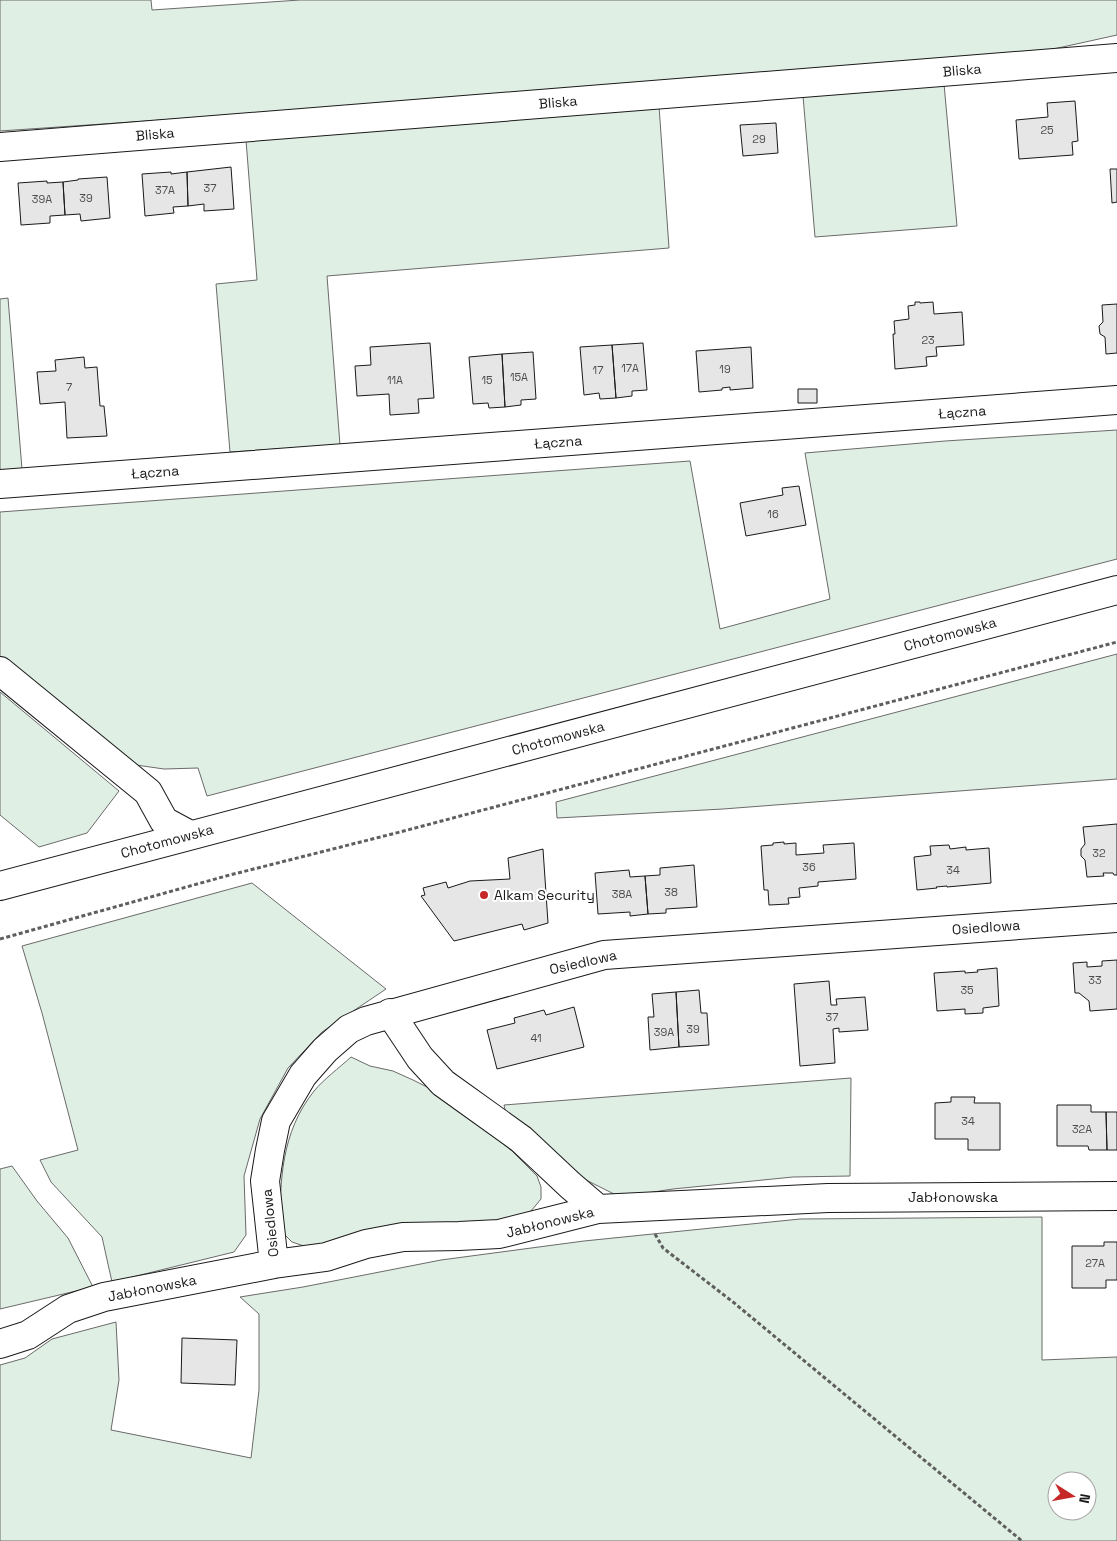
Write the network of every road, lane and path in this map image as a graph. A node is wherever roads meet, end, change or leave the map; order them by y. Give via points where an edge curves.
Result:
1 (1117, 58) edge
2 (0, 147) edge
3 (1117, 400) edge
4 (0, 484) edge
5 (1117, 590) edge
6 (1117, 642) edge
7 (0, 670) edge
8 (190, 835) junction
9 (0, 886) edge
10 (1117, 918) edge
11 (0, 939) edge
12 (390, 1014) junction
13 (1117, 1196) edge
14 (638, 1207) junction
15 (598, 1209) junction
16 (274, 1264) junction
17 (0, 1344) edge
18 (1022, 1541) edge

1 - 2 street, Bliska
3 - 4 street, Łączna
5 - 8 street, Chotomowska
6 - 11 path via 226,876
7 - 8 street via 148,792 164,821
8 - 9 street, Chotomowska
10 - 12 street, Osiedlowa via 604,955
12 - 15 street via 420,1058 443,1083 521,1139
12 - 16 street, Osiedlowa via 349,1029 325,1050 303,1075 276,1121 265,1181
13 - 14 street, Jabłonowska via 828,1198
14 - 15 street, Jabłonowska
14 - 18 path via 663,1248
15 - 16 street, Jabłonowska via 499,1234 403,1237 366,1244 326,1258
16 - 17 street, Jabłonowska via 104,1297 68,1309 28,1335

